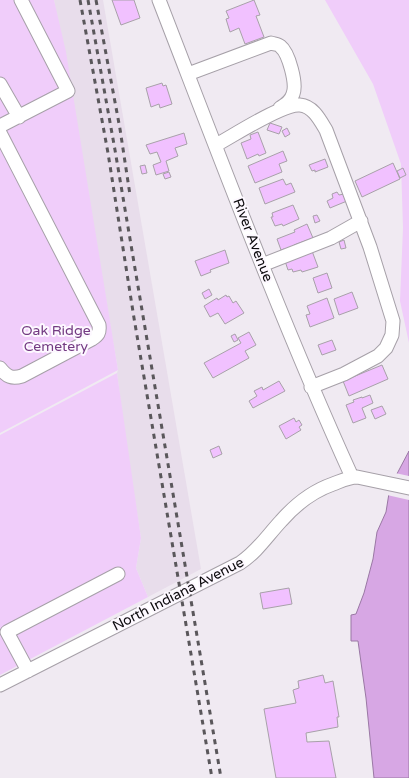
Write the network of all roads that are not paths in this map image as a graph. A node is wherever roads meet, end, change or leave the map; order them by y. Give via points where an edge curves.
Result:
1 (21, 0) edge
2 (159, 0) edge
3 (188, 74) junction
4 (0, 84) edge
5 (272, 113) junction
6 (19, 117) junction
7 (0, 126) edge
8 (0, 133) edge
9 (216, 145) junction
10 (361, 221) junction
11 (262, 265) junction
12 (0, 368) edge
13 (312, 386) junction
14 (352, 477) junction
15 (409, 488) edge
16 (118, 574) dead end
17 (28, 671) junction
18 (0, 685) edge

1 - 6 street via 68,91
2 - 3 street, River Avenue
3 - 5 street via 271,43 279,45 285,51 295,88 289,102
3 - 9 street, River Avenue
4 - 6 street
5 - 9 street
5 - 10 street via 288,106 300,105 309,108 317,116 326,130
6 - 7 street
8 - 12 street via 100,330 92,339 22,376 13,378 5,375
9 - 11 street, River Avenue
10 - 11 street via 331,238
10 - 13 street via 393,321 392,335 386,348 378,356 344,374
11 - 13 street, River Avenue
13 - 14 street, River Avenue
14 - 15 street
14 - 17 street, North Indiana Avenue via 307,497 281,520 250,557 240,563
16 - 17 street via 7,632
17 - 18 street, North Indiana Avenue

